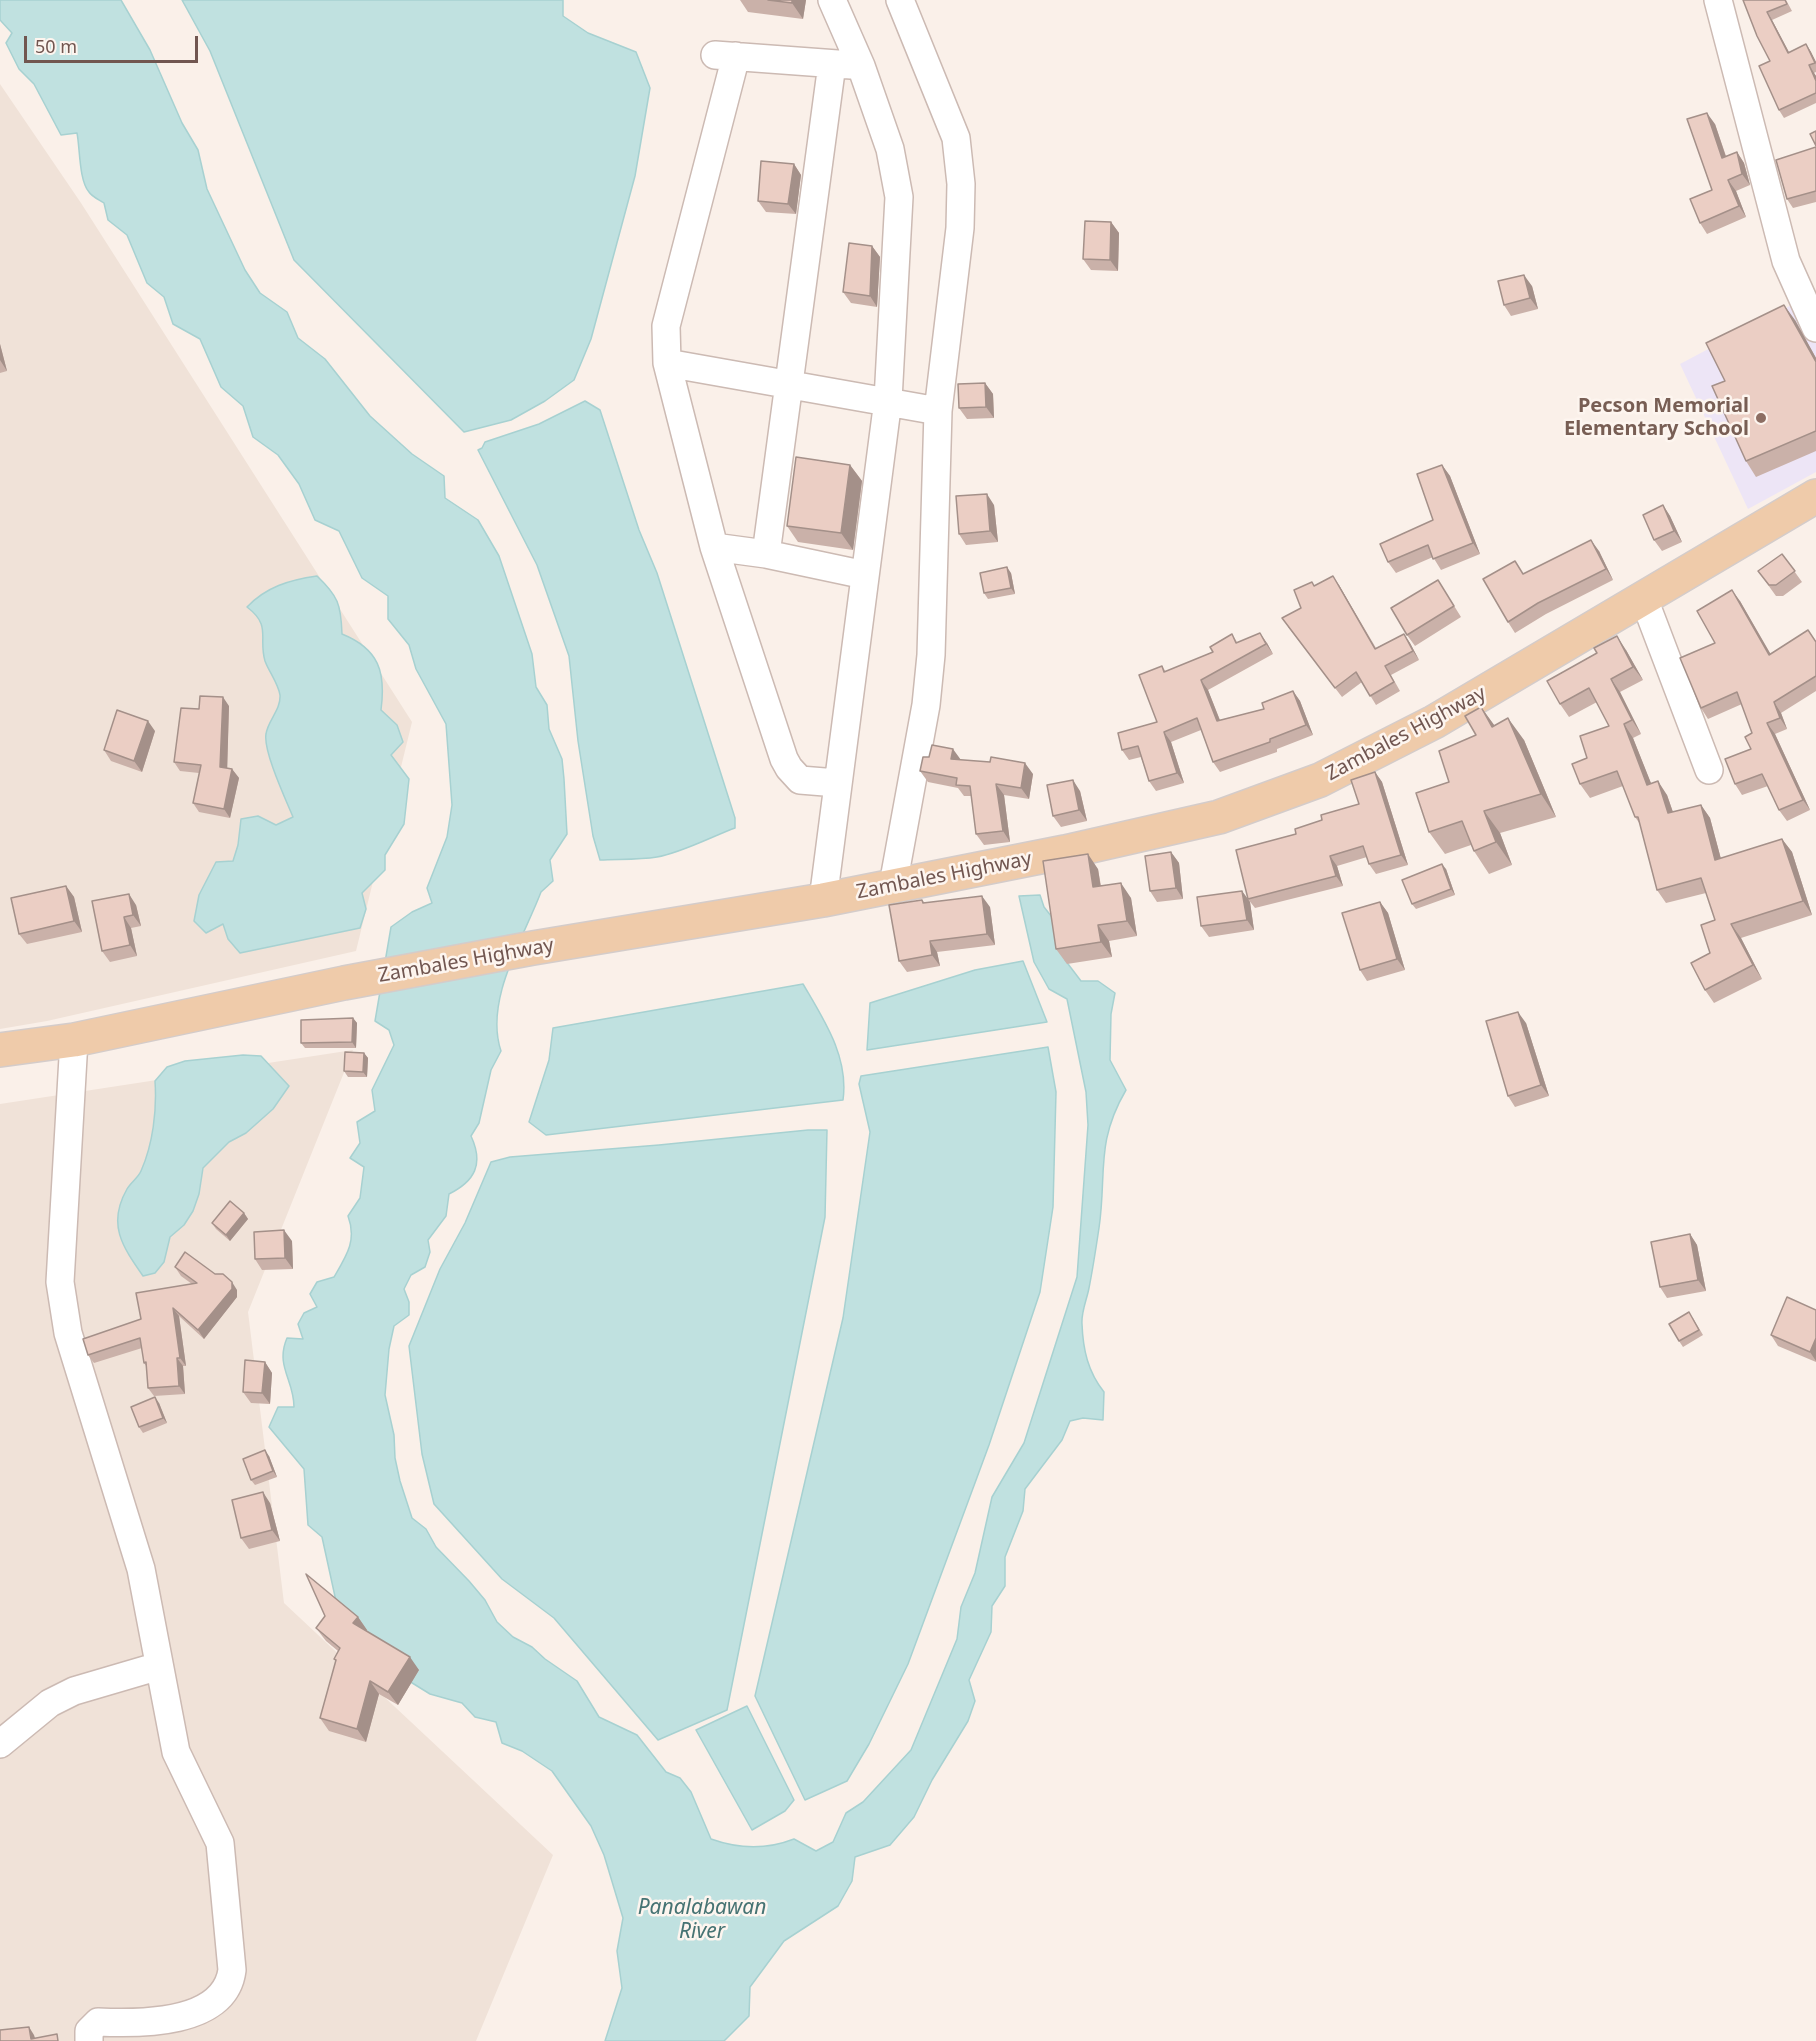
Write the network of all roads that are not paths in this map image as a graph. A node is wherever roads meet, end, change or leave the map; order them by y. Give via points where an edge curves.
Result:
1 (832, 0) edge
2 (900, 0) edge
3 (1718, 0) edge
4 (832, 64) junction
5 (861, 66) junction
6 (1816, 328) edge
7 (667, 363) junction
8 (788, 383) junction
9 (888, 400) junction
10 (938, 411) junction
11 (1816, 496) edge
12 (714, 547) junction
13 (766, 554) junction
14 (865, 575) junction
15 (1644, 599) junction
16 (1708, 770) dead end
17 (837, 783) junction
18 (893, 885) junction
19 (823, 900) junction
20 (74, 1040) junction
21 (0, 1050) edge
22 (159, 1666) junction
23 (0, 1744) edge
24 (89, 2041) edge

1 - 5 street
2 - 10 street via 944,102 960,159 960,228
3 - 6 street via 1786,261
4 - 5 street
4 - 7 street via 725,56 666,326
4 - 8 street
5 - 9 street via 890,149 899,197
7 - 8 street
7 - 12 street
8 - 9 street
8 - 13 street
9 - 10 street
9 - 14 street
10 - 18 street via 932,655
11 - 15 main road, Zambales Highway
12 - 13 street
12 - 17 street via 789,768 800,780
13 - 14 street
14 - 17 street
15 - 16 street
15 - 18 main road, Zambales Highway via 1434,722 1320,780 1219,817
17 - 19 street
18 - 19 main road, Zambales Highway
19 - 20 main road, Zambales Highway via 344,983
20 - 21 main road, Zambales Highway
20 - 22 street via 63,1201 62,1292 68,1333 141,1569
22 - 23 street via 74,1691 50,1703
22 - 24 street via 176,1752 220,1843 231,1978 213,2005 182,2016 142,2022 98,2022 89,2031

